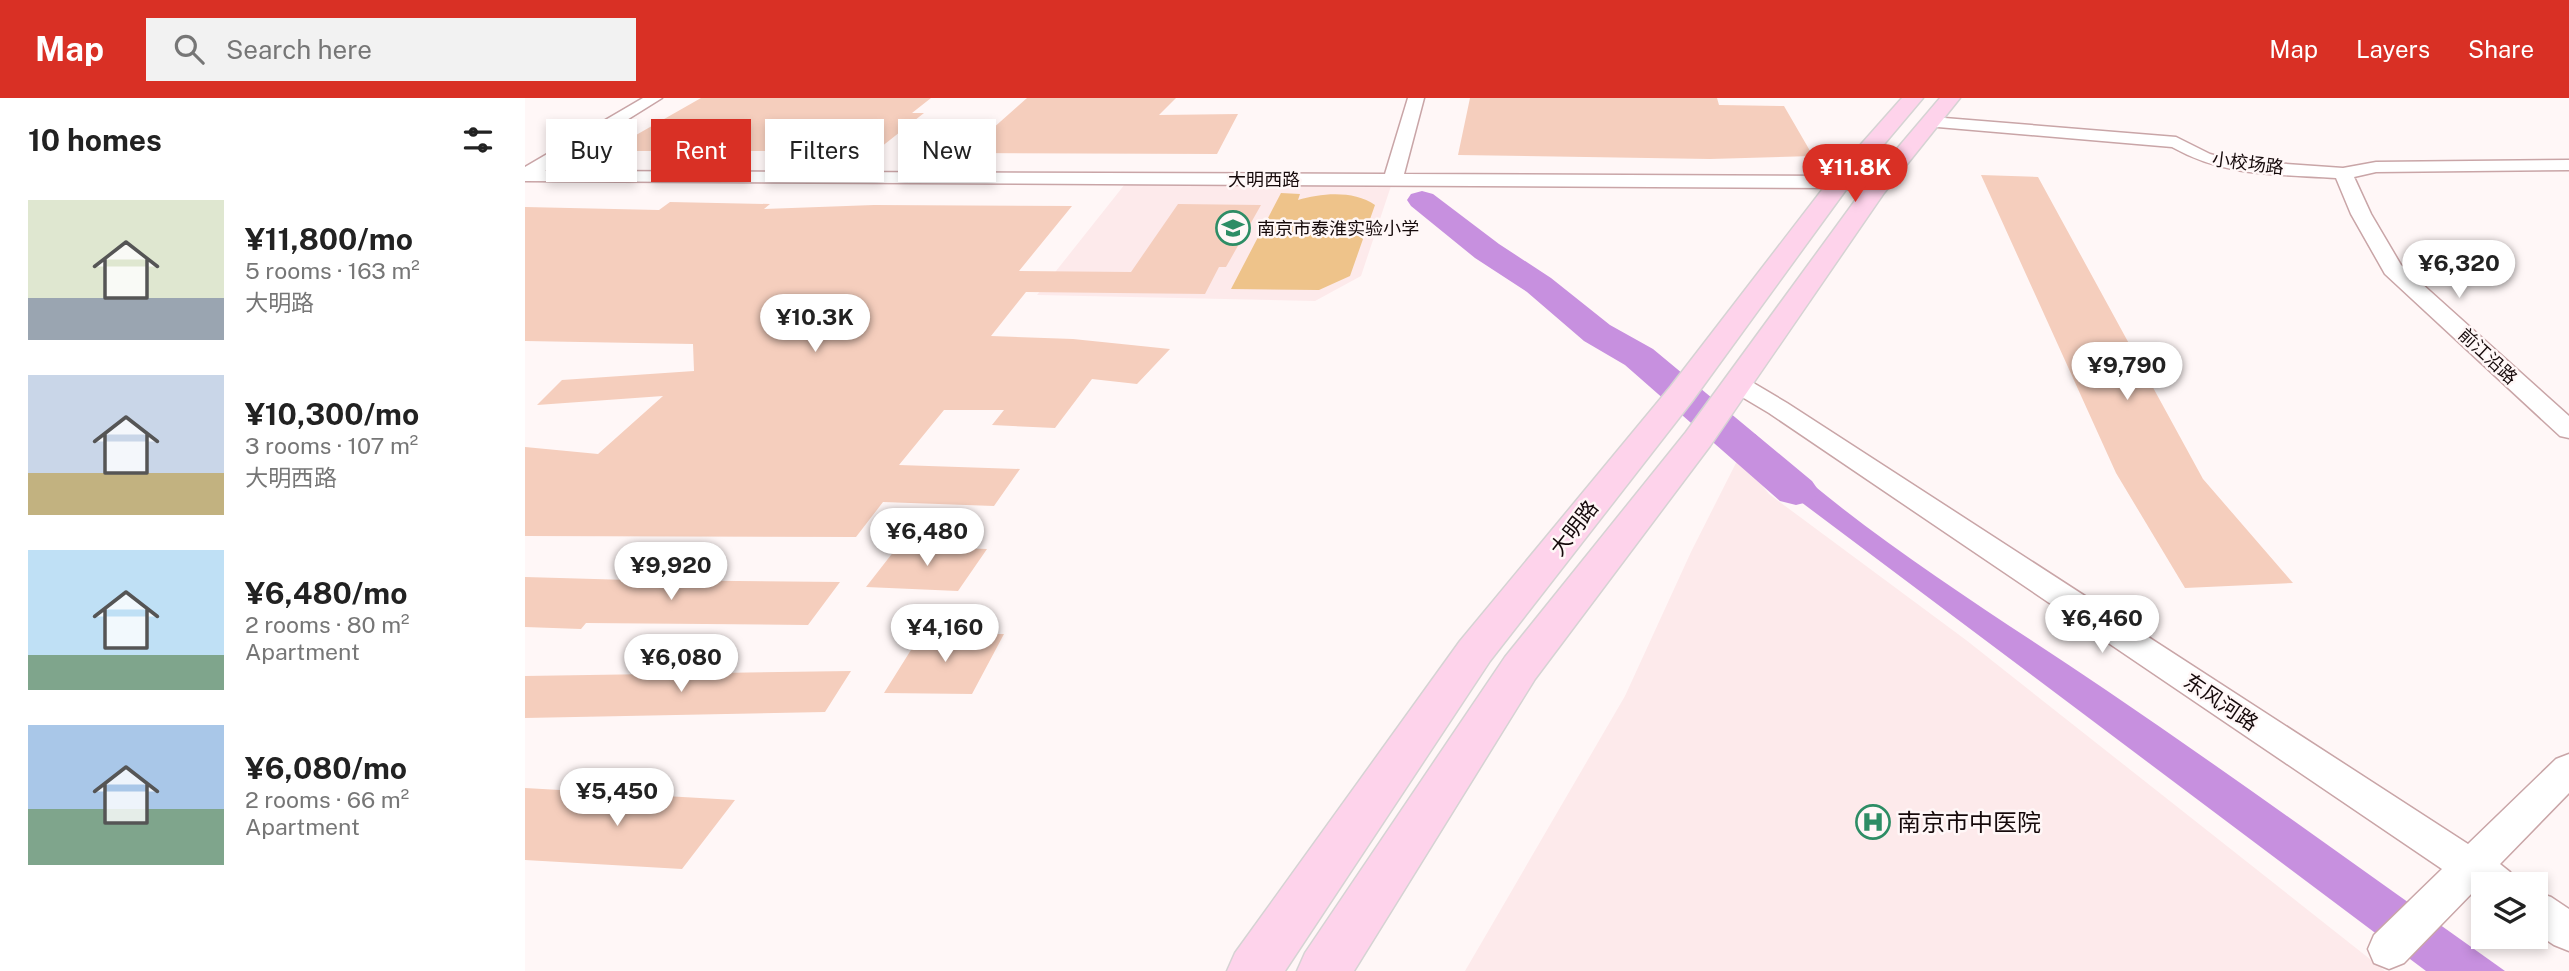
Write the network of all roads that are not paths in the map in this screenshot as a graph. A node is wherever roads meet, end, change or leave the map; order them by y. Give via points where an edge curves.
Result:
1 (654, 98) edge
2 (1416, 98) edge
3 (1932, 106) edge
4 (2569, 165) edge
5 (2343, 173) junction
6 (525, 176) edge
7 (1393, 180) junction
8 (1840, 182) junction
9 (1876, 188) junction
10 (1730, 391) junction
11 (2569, 430) edge
12 (2569, 769) edge
13 (2478, 872) edge
14 (2485, 872) edge
15 (2471, 881) edge
16 (2548, 918) edge
17 (2569, 932) edge
18 (2389, 948) dead end
19 (1254, 971) edge
20 (1324, 971) edge

1 - 6 street
2 - 7 street
3 - 5 street, 小校场路 via 2176,142 2204,158 2232,165
3 - 8 main road, 大明路
3 - 9 main road
4 - 5 street, 小校场路 via 2376,167
5 - 11 street, 前江沿路 via 2393,269
6 - 7 street, 大明西路
7 - 8 street, 大明西路
8 - 9 street, 大明西路
8 - 19 main road, 大明路 via 1693,378 1475,652
9 - 10 main road
10 - 13 street, 东风河路 via 1779,408
10 - 20 main road via 1520,668
12 - 14 street
15 - 18 street via 2441,897
16 - 17 street

